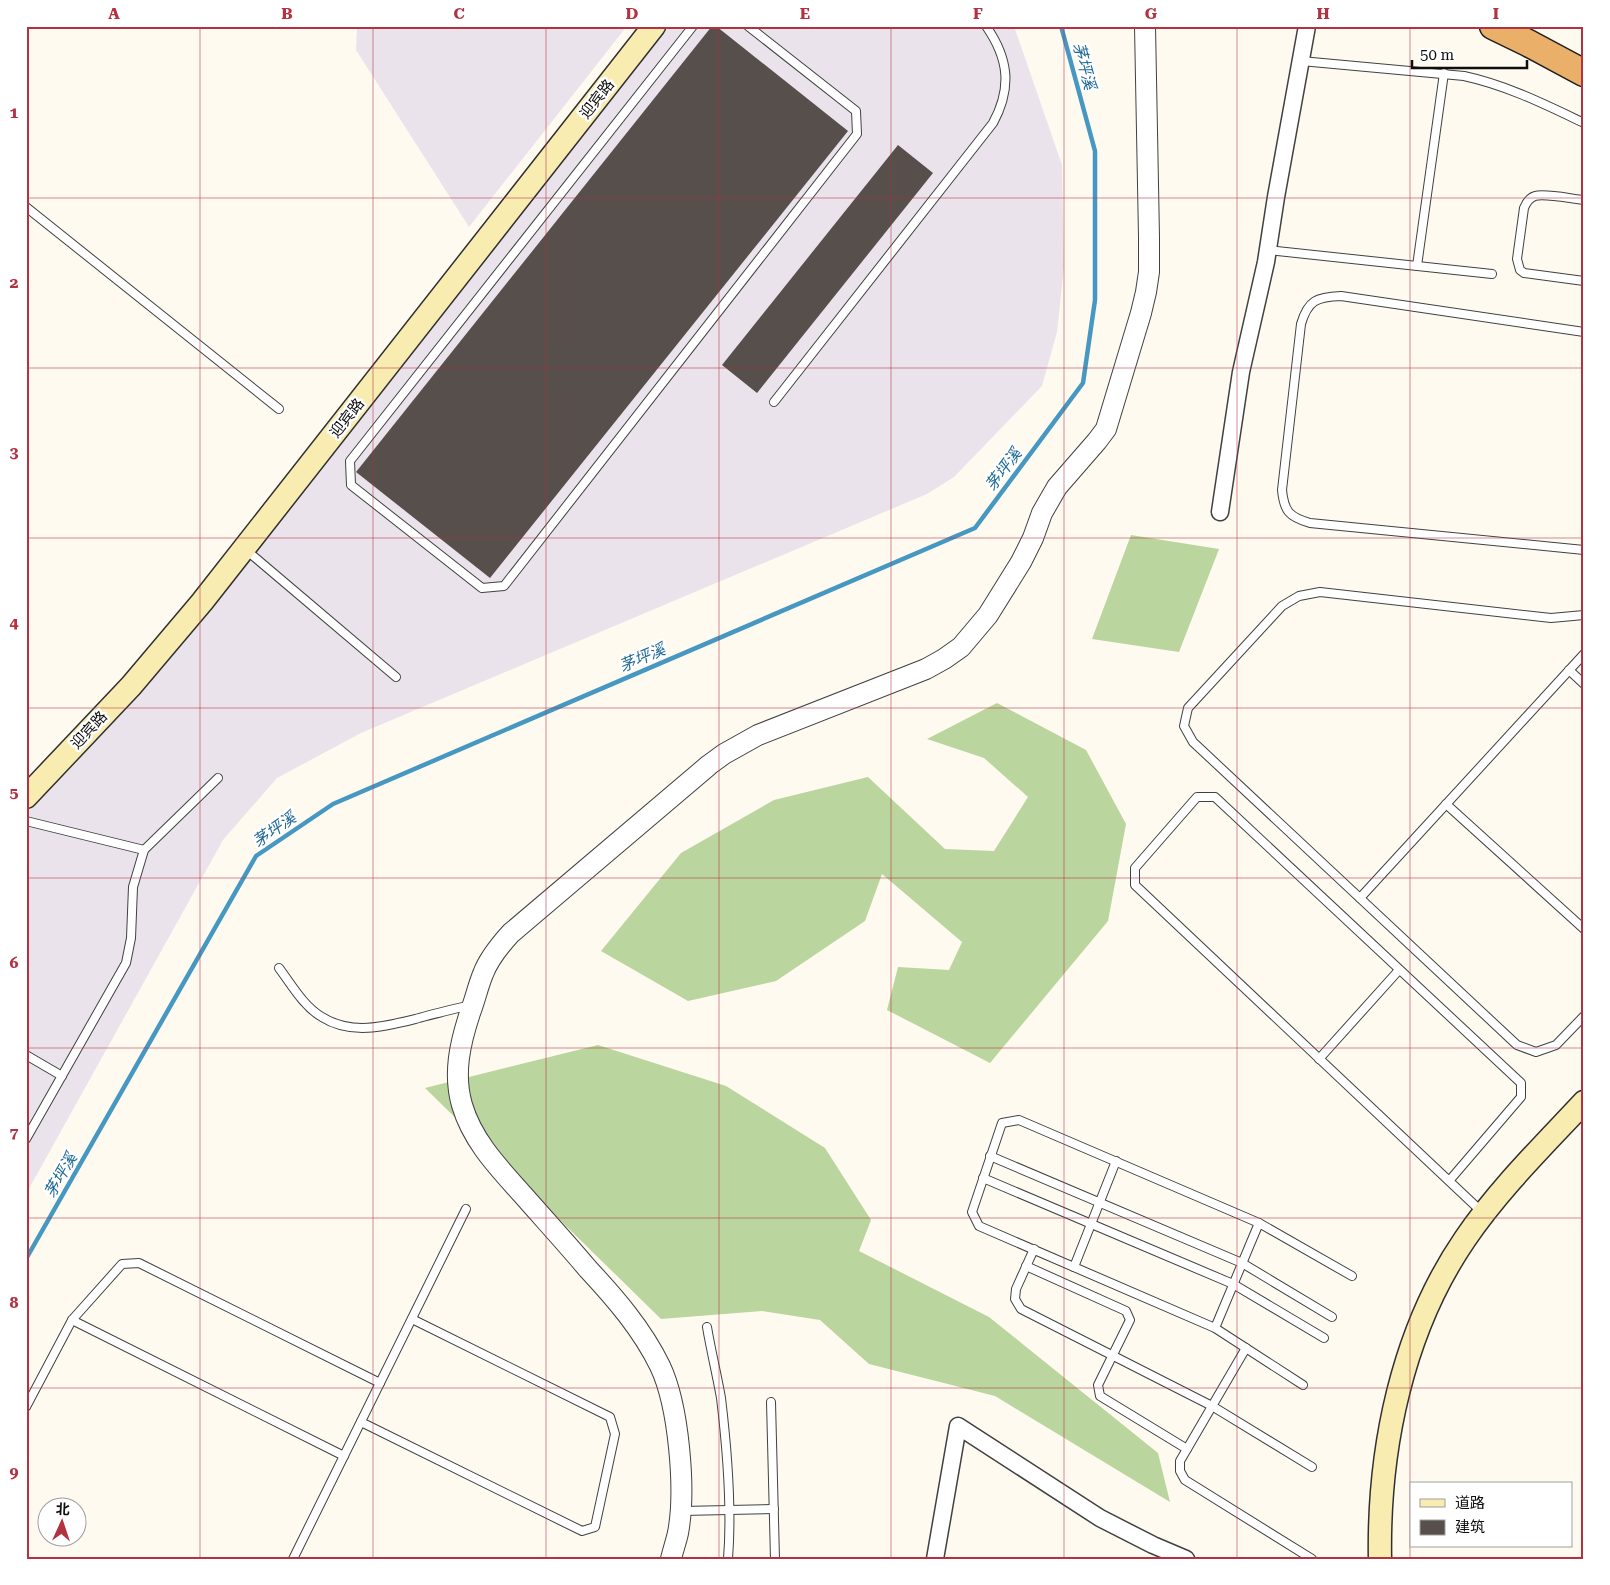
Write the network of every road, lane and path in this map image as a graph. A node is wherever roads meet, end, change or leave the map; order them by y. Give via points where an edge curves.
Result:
1 (654, 26) edge
2 (693, 26) edge
3 (748, 26) edge
4 (986, 26) edge
5 (1145, 26) edge
6 (1307, 26) edge
7 (1493, 26) edge
8 (1300, 61) junction
9 (1444, 73) junction
10 (1584, 73) edge
11 (1584, 122) edge
12 (1584, 200) edge
13 (26, 207) edge
14 (1268, 250) junction
15 (1417, 266) junction
16 (1492, 274) dead end
17 (1584, 281) edge
18 (1584, 332) edge
19 (774, 402) dead end
20 (280, 409) dead end
21 (1220, 512) dead end
22 (244, 548) junction
23 (1584, 550) edge
24 (1584, 615) edge
25 (1584, 654) edge
26 (1569, 670) junction
27 (396, 676) dead end
28 (1584, 684) edge
29 (218, 778) dead end
30 (26, 797) edge
31 (1446, 804) junction
32 (26, 821) edge
33 (144, 850) junction
34 (1360, 898) junction
35 (1584, 929) edge
36 (279, 968) dead end
37 (1399, 970) junction
38 (473, 1004) junction
39 (1584, 1016) edge
40 (26, 1055) edge
41 (1319, 1059) junction
42 (62, 1076) junction
43 (1584, 1102) edge
44 (26, 1139) edge
45 (990, 1156) junction
46 (1116, 1161) junction
47 (983, 1178) junction
48 (1449, 1181) junction
49 (1100, 1202) junction
50 (466, 1209) dead end
51 (1484, 1214) junction
52 (1259, 1223) junction
53 (1091, 1224) junction
54 (1034, 1249) junction
55 (1242, 1263) junction
56 (1026, 1266) junction
57 (1074, 1267) junction
58 (1352, 1276) dead end
59 (1233, 1284) junction
60 (1332, 1316) dead end
61 (412, 1319) junction
62 (72, 1320) junction
63 (706, 1327) dead end
64 (1215, 1328) junction
65 (1324, 1338) dead end
66 (1246, 1348) junction
67 (1112, 1356) junction
68 (380, 1383) junction
69 (1303, 1385) dead end
70 (771, 1402) dead end
71 (1212, 1406) junction
72 (26, 1407) edge
73 (361, 1422) junction
74 (1187, 1449) junction
75 (344, 1456) junction
76 (1312, 1467) dead end
77 (774, 1509) junction
78 (729, 1510) junction
79 (680, 1511) junction
80 (294, 1559) edge
81 (671, 1559) edge
82 (728, 1559) edge
83 (775, 1559) edge
84 (935, 1559) edge
85 (1186, 1559) edge
86 (1312, 1559) edge
87 (1380, 1559) edge

1 - 22 main road, 迎宾路
2 - 3 lane via 350,461 350,485 482,588 504,586 857,134 856,111
4 - 19 lane via 996,43 1006,74 1006,91 993,123
5 - 38 street via 1150,254 1142,313 1106,429 1056,488 1021,562 988,615 961,646 926,669 758,735 709,765 511,933 491,958
6 - 8 street
7 - 10 highway
8 - 9 lane
8 - 14 street
9 - 11 lane via 1501,86
9 - 15 lane
12 - 17 lane via 1534,196 1527,201 1518,259 1524,273
13 - 20 lane
14 - 15 lane
14 - 21 street via 1241,372
15 - 16 lane
18 - 23 lane via 1341,296 1313,300 1301,324 1282,490 1288,513 1310,523
22 - 27 lane
22 - 30 main road, 迎宾路 via 168,644
24 - 34 lane via 1551,618 1320,592 1299,596 1282,606 1188,708 1184,726 1193,742
25 - 26 lane
26 - 28 lane
26 - 31 lane
29 - 33 lane
31 - 34 lane
31 - 35 lane
32 - 33 lane
33 - 42 lane via 133,887 131,938 126,963
34 - 39 lane via 1517,1045 1536,1052 1556,1045
36 - 38 lane via 321,1017 341,1025 385,1026
37 - 41 lane
37 - 41 lane via 1215,797 1197,797 1135,868 1135,885
37 - 48 lane via 1521,1083 1521,1097
38 - 79 street via 459,1051 458,1068 458,1086 467,1120 494,1163 616,1300 640,1331 660,1366 673,1406 679,1450
40 - 42 lane
41 - 48 lane
42 - 44 lane
43 - 51 main road
45 - 46 lane via 1002,1123 1019,1120
45 - 47 lane
45 - 49 lane
46 - 49 lane
46 - 52 lane
47 - 53 lane
47 - 54 lane via 972,1212 979,1226
48 - 51 lane
49 - 53 lane
49 - 55 lane
50 - 61 lane
51 - 87 main road via 1464,1239 1437,1287 1415,1338 1398,1391 1380,1500
52 - 55 lane
52 - 58 lane
53 - 57 lane
53 - 59 lane
54 - 56 lane
54 - 57 lane
55 - 59 lane
55 - 60 lane
56 - 67 lane via 1015,1299 1022,1309
56 - 67 lane via 1126,1311 1130,1320
57 - 64 lane
59 - 64 lane
59 - 65 lane
61 - 68 lane
61 - 73 lane via 610,1417 615,1434 595,1527 582,1531
62 - 68 lane via 122,1264 139,1264
62 - 72 lane
62 - 75 lane
63 - 78 lane via 720,1398
64 - 66 lane
66 - 69 lane
66 - 71 lane
67 - 71 lane
67 - 74 lane via 1098,1385 1100,1396
68 - 73 lane
70 - 77 lane
71 - 74 lane
71 - 76 lane
73 - 75 lane
74 - 86 lane via 1180,1461 1180,1471 1185,1480
75 - 80 lane
77 - 78 lane
77 - 83 lane
78 - 79 lane
78 - 82 lane
79 - 81 street
84 - 85 street via 958,1426 1100,1518

